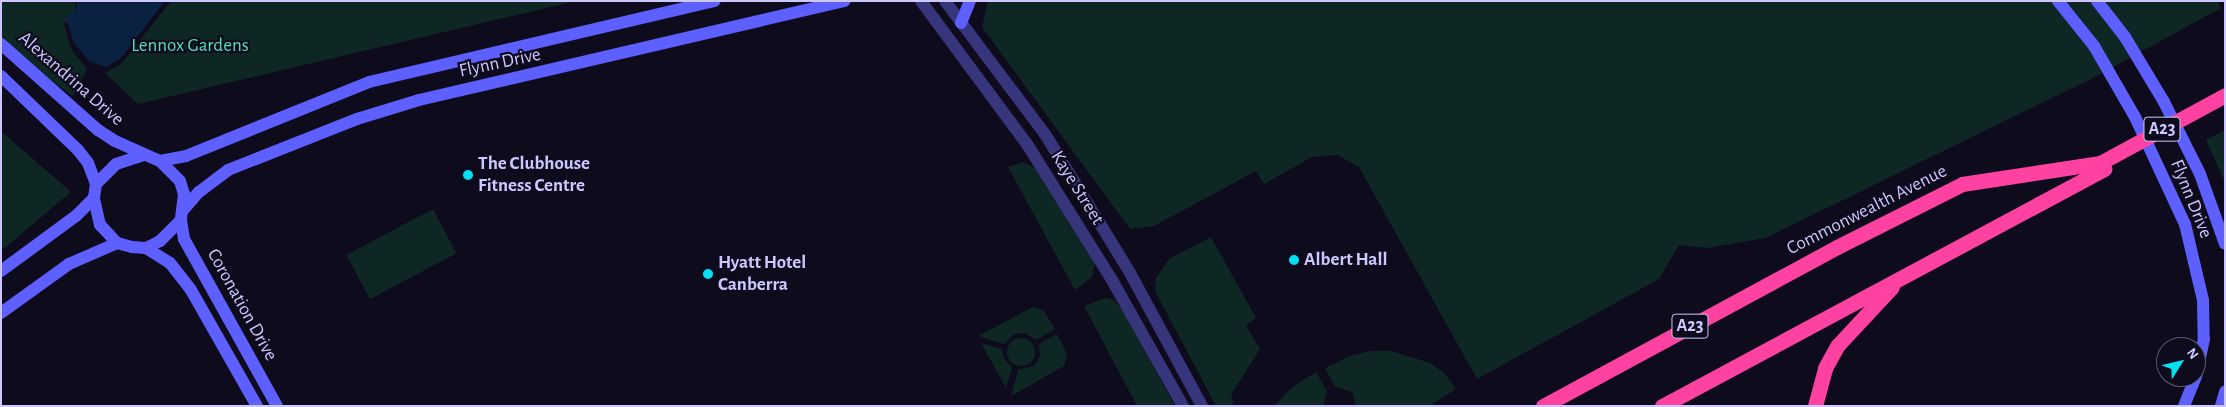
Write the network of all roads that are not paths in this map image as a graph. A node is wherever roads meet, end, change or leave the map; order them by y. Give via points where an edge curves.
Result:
1 (715, 1) edge
2 (845, 1) edge
3 (921, 1) edge
4 (945, 1) edge
5 (970, 1) edge
6 (2058, 1) edge
7 (2097, 1) edge
8 (820, 4) edge
9 (961, 23) junction
10 (1, 44) edge
11 (1, 76) edge
12 (2225, 95) edge
13 (2225, 104) edge
14 (144, 155) junction
15 (160, 161) junction
16 (2102, 166) junction
17 (96, 184) junction
18 (94, 198) junction
19 (182, 215) junction
20 (117, 243) junction
21 (2225, 244) edge
22 (146, 248) junction
23 (1, 271) edge
24 (1904, 275) junction
25 (1, 313) edge
26 (2204, 337) edge
27 (2192, 387) edge
28 (2225, 392) edge
29 (257, 406) edge
30 (277, 406) edge
31 (1183, 406) edge
32 (1202, 406) edge
33 (1543, 406) edge
34 (1662, 406) edge
35 (1815, 406) edge
36 (2184, 406) edge
37 (2221, 406) edge

1 - 15 main road, Flynn Drive via 369,82 186,156
2 - 8 main road, Flynn Drive
3 - 31 street, Kaye Street via 1027,144 1112,280
4 - 9 street, Kaye Street
5 - 9 main road
6 - 26 main road, Flynn Drive via 2094,46 2130,109 2185,224 2203,300
7 - 21 main road, Flynn Drive via 2125,37 2164,102 2200,174
8 - 19 main road, Flynn Drive via 419,100 357,119 228,170 199,192
9 - 32 street, Kaye Street via 1045,134 1129,271
10 - 14 main road, Alexandrina Drive via 98,130
11 - 17 main road via 78,150 88,163
12 - 16 highway, Commonwealth Avenue / A23, bridge
13 - 16 highway, Commonwealth Avenue / A23
14 - 15 main road
14 - 17 main road via 116,164
15 - 19 main road via 180,181
16 - 24 highway, Commonwealth Avenue / A23
16 - 33 highway, Commonwealth Avenue / A23 via 1962,184 1837,247
17 - 18 main road
18 - 20 main road via 100,225
18 - 23 main road via 76,216
19 - 22 main road via 169,235
19 - 30 main road, Coronation Drive via 184,239
20 - 22 main road
20 - 25 main road via 69,264
22 - 29 main road, Coronation Drive via 170,263 191,290
24 - 34 highway, Commonwealth Avenue / A23
24 - 35 highway via 1838,345 1820,380
27 - 36 main road, Flynn Drive
28 - 37 main road

